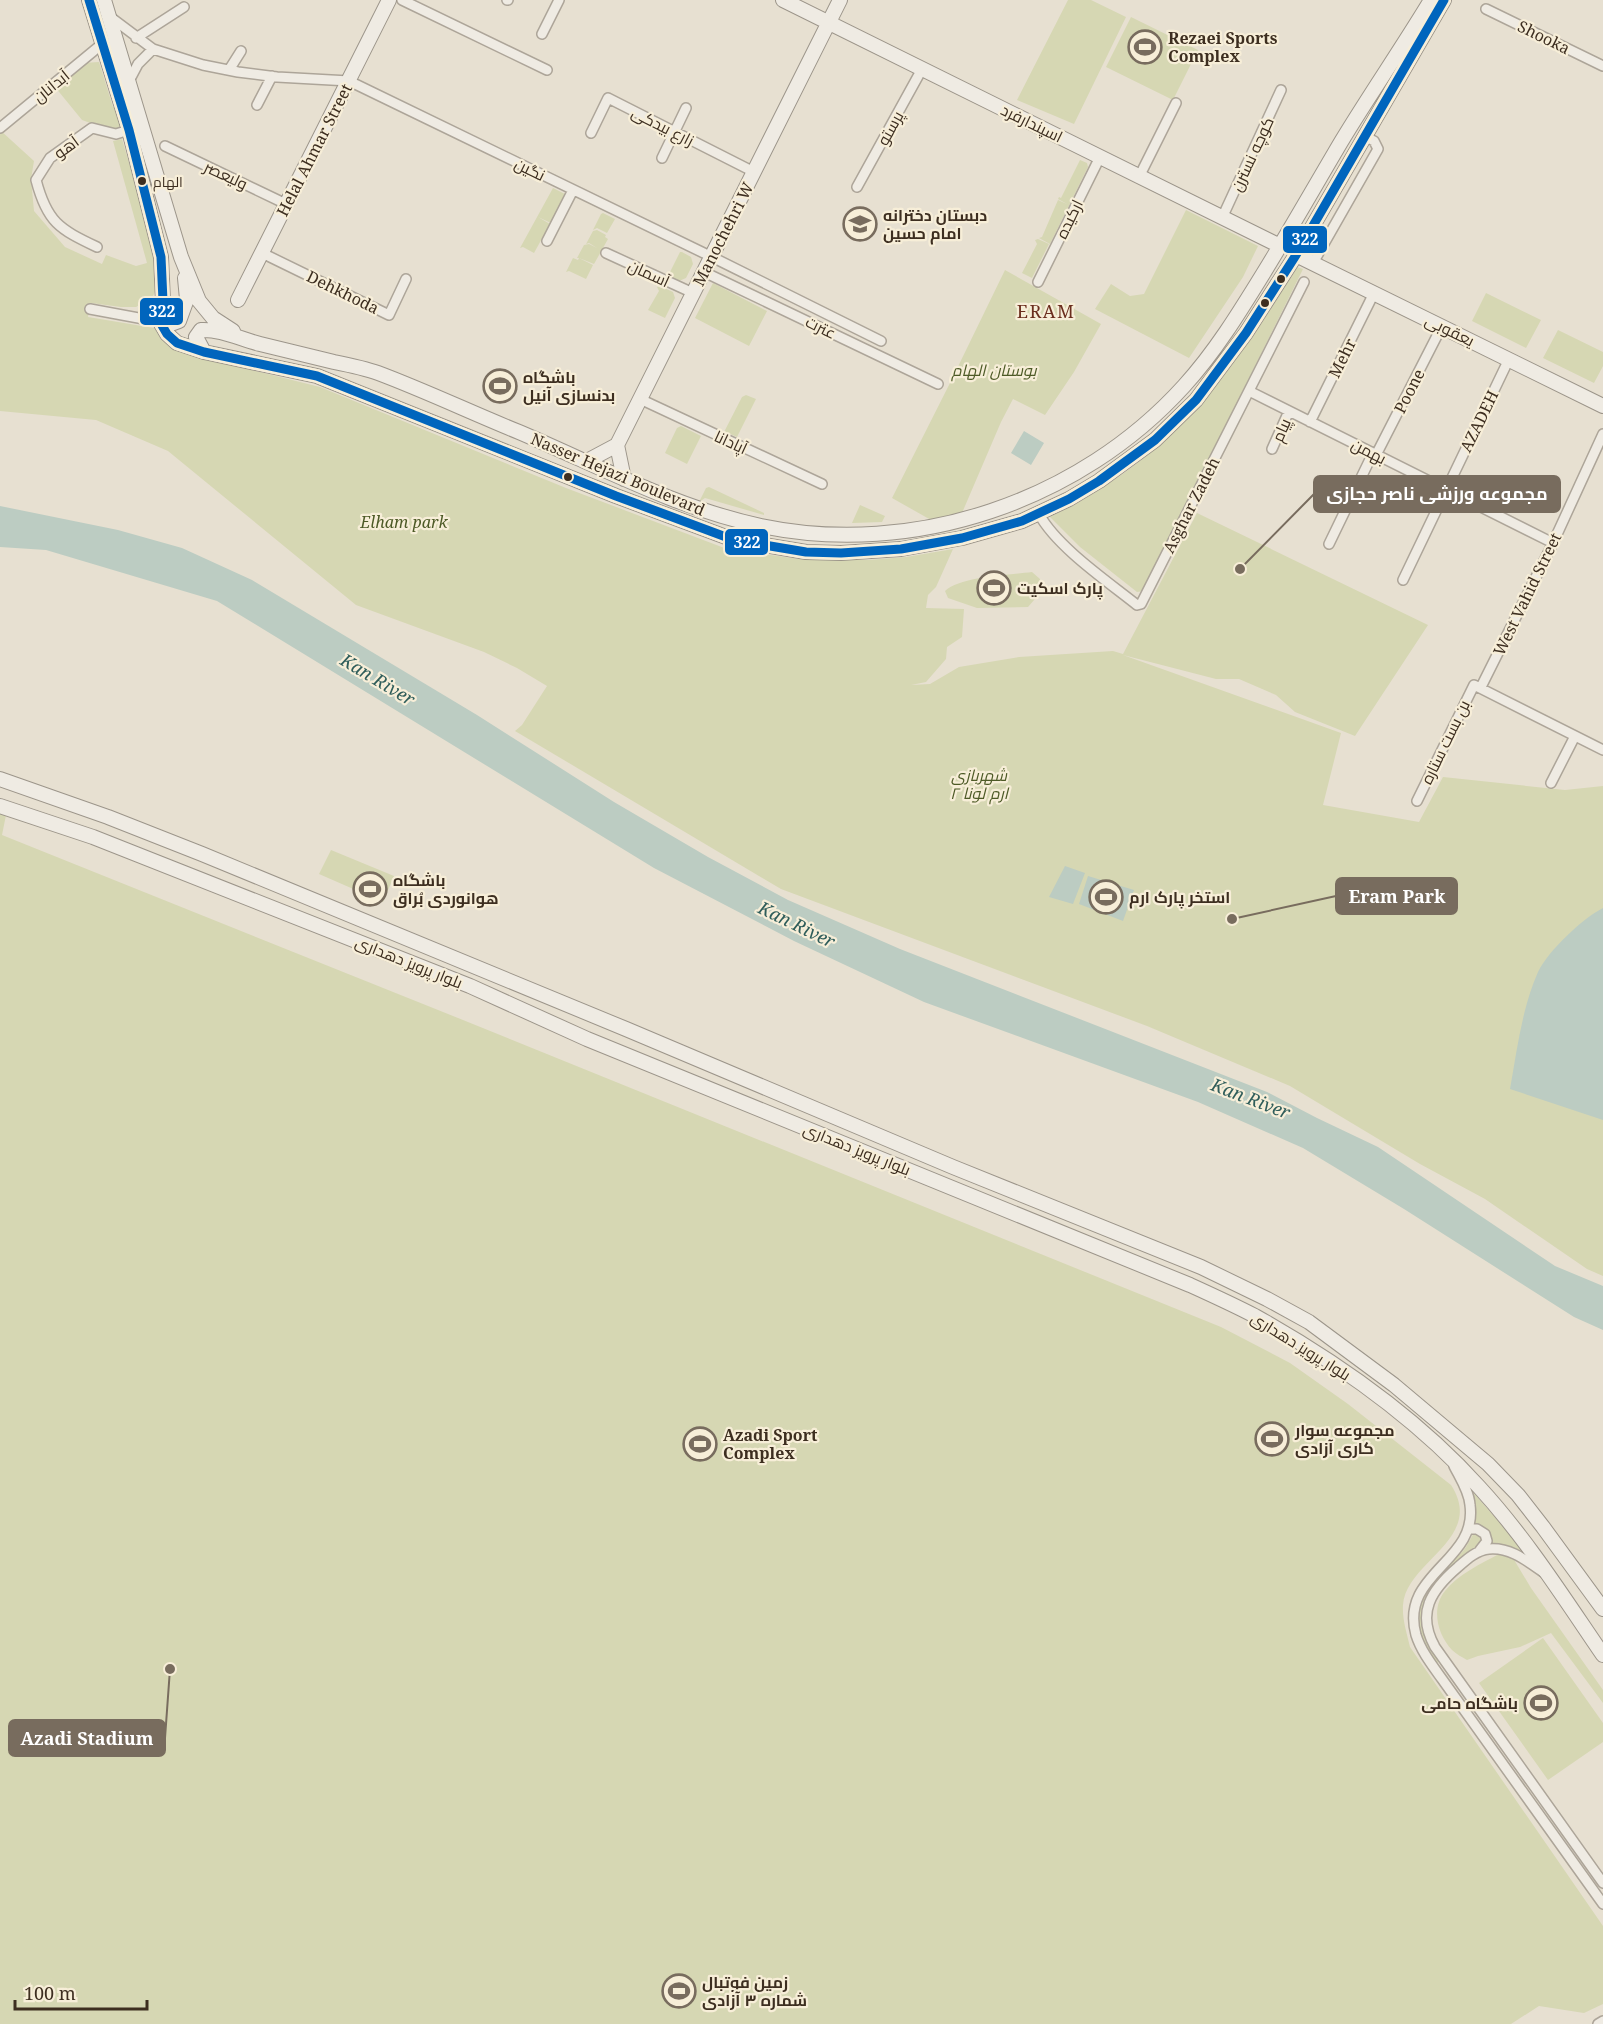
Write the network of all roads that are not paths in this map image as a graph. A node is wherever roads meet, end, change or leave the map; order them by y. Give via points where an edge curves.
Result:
1 (89, 0) edge
2 (104, 0) edge
3 (389, 0) edge
4 (402, 0) edge
5 (559, 0) edge
6 (783, 0) edge
7 (840, 0) edge
8 (1420, 0) edge
9 (1431, 0) edge
10 (1444, 0) edge
11 (1455, 0) edge
12 (184, 7) dead end
13 (1486, 9) dead end
14 (109, 16) junction
15 (829, 23) junction
16 (542, 34) dead end
17 (136, 38) junction
18 (102, 45) junction
19 (153, 49) junction
20 (241, 51) dead end
21 (1603, 66) edge
22 (922, 69) junction
23 (229, 70) junction
24 (547, 70) dead end
25 (272, 76) junction
26 (348, 81) junction
27 (128, 83) junction
28 (1281, 90) dead end
29 (1176, 103) dead end
30 (256, 105) dead end
31 (1362, 107) junction
32 (686, 108) dead end
33 (1379, 115) junction
34 (0, 128) edge
35 (129, 130) junction
36 (674, 133) junction
37 (591, 134) dead end
38 (1366, 137) junction
39 (165, 146) dead end
40 (1100, 157) junction
41 (662, 158) dead end
42 (754, 172) junction
43 (1139, 177) junction
44 (858, 187) dead end
45 (573, 190) junction
46 (286, 204) junction
47 (1222, 218) junction
48 (548, 241) dead end
49 (1280, 246) junction
50 (97, 247) dead end
51 (262, 253) junction
52 (606, 253) dead end
53 (1296, 255) junction
54 (181, 257) junction
55 (712, 257) junction
56 (1313, 263) junction
57 (704, 272) junction
58 (406, 279) dead end
59 (1038, 282) dead end
60 (1304, 282) dead end
61 (693, 293) junction
62 (1374, 293) junction
63 (238, 300) dead end
64 (90, 309) dead end
65 (160, 322) junction
66 (1442, 326) junction
67 (881, 341) dead end
68 (250, 342) junction
69 (204, 352) junction
70 (1509, 359) junction
71 (938, 384) dead end
72 (1249, 391) junction
73 (640, 399) junction
74 (1603, 406) edge
75 (1289, 411) junction
76 (1310, 422) junction
77 (1603, 434) edge
78 (617, 445) junction
79 (1272, 449) dead end
80 (1375, 454) junction
81 (587, 461) junction
82 (624, 479) junction
83 (822, 484) dead end
84 (1446, 490) junction
85 (1039, 514) junction
86 (1553, 543) junction
87 (1329, 544) dead end
88 (1403, 580) dead end
89 (1477, 686) junction
90 (1575, 736) junction
91 (1603, 750) edge
92 (0, 779) edge
93 (1551, 783) dead end
94 (1417, 801) dead end
95 (0, 806) edge
96 (1447, 1454) junction
97 (1469, 1529) junction
98 (1480, 1550) junction
99 (1550, 1576) junction
100 (1603, 1609) edge
101 (1603, 1655) edge
102 (1603, 1883) edge
103 (1603, 1904) edge
104 (1603, 2021) edge
105 (1598, 2024) edge

1 - 18 main road
2 - 14 main road
3 - 26 main road, Helal Ahmar Street
4 - 24 street
5 - 16 street
6 - 15 main road, اسپندارفرد
7 - 15 main road, Manochehri W
8 - 31 main road
9 - 31 main road, Nasser Hejazi Boulevard
10 - 33 main road, Nasser Hejazi Boulevard
11 - 33 main road
12 - 17 street
13 - 21 street, Shooka
14 - 17 street
14 - 27 main road
15 - 22 main road, اسپندارفرد
15 - 42 main road, Manochehri W
17 - 19 street
18 - 34 street, آبدانان
18 - 35 main road
19 - 23 street
19 - 27 street via 138,64
20 - 23 street
22 - 40 main road, اسپندارفرد
22 - 44 street, پرستو
23 - 25 street
25 - 26 street
25 - 30 street
26 - 45 street, نگین
26 - 46 main road, Helal Ahmar Street
27 - 54 main road
28 - 47 street, کوچه نسترن
29 - 43 street
31 - 49 main road, Nasser Hejazi Boulevard
32 - 36 street
33 - 38 main road, Nasser Hejazi Boulevard
35 - 50 street, آهو via 116,134 92,128 50,158 36,180 43,205 64,231
35 - 65 main road via 161,257
36 - 37 street, زارع بیدکی via 608,98
36 - 41 street
36 - 42 street, زارع بیدکی
38 - 53 main road, Nasser Hejazi Boulevard
38 - 56 street via 1374,141 1378,150
39 - 46 street, ولیعصر
40 - 43 main road, اسپندارفرد
40 - 59 street, ارکیده
42 - 55 main road, Manochehri W
43 - 47 main road, اسپندارفرد
45 - 48 street
45 - 55 street, نگین
46 - 51 main road, Helal Ahmar Street
47 - 49 main road, اسپندارفرد
49 - 82 main road, Nasser Hejazi Boulevard via 1213,351 1159,412 1094,462 1045,490 1008,505 908,530 860,535 806,532 715,514
51 - 58 street, Dehkhoda via 389,315
51 - 63 main road, Helal Ahmar Street
52 - 61 street, آسمان
53 - 56 main road, یعقوبی
53 - 85 main road, Nasser Hejazi Boulevard via 1233,353 1184,413 1122,466
54 - 65 main road via 188,290 183,312 179,321
54 - 68 main road via 199,301 213,318
55 - 57 main road, Manochehri W
55 - 67 street, نگین
56 - 62 main road, یعقوبی
57 - 61 main road, Manochehri W
57 - 71 street, عترت
60 - 72 street, Asghar Zadeh
61 - 73 main road, Manochehri W
62 - 66 main road, یعقوبی
62 - 76 street, Mehr
64 - 65 street
65 - 69 main road, Nasser Hejazi Boulevard via 177,343
66 - 70 main road, یعقوبی
66 - 80 street, Poone
68 - 69 main road via 212,329 201,330 196,337
68 - 81 main road, Nasser Hejazi Boulevard via 375,372
69 - 85 main road, Nasser Hejazi Boulevard via 316,376 734,540 806,552 901,549 962,538
70 - 74 main road, یعقوبی
70 - 84 street, AZADEH
72 - 75 street, بهمن
72 - 85 street, Asghar Zadeh via 1139,605 1075,554 1052,533
73 - 78 main road, Manochehri W
73 - 83 street, آپادانا
75 - 76 street, بهمن
75 - 79 street, پیام
76 - 80 street, بهمن
77 - 86 street, West Vahid Street
78 - 81 main road
78 - 82 main road
80 - 84 street, بهمن
80 - 87 street, Poone
81 - 82 main road, Nasser Hejazi Boulevard
84 - 86 street, بهمن
84 - 88 street, AZADEH
86 - 89 street, West Vahid Street
89 - 90 street
89 - 94 street, بن بست ستاره
90 - 91 street
90 - 93 street
92 - 100 main road, بلوار پرویز دهداری via 224,863 1201,1267 1267,1299 1309,1322 1394,1385 1488,1464 1518,1495
95 - 96 main road, بلوار پرویز دهداری via 93,837 438,974 1190,1285 1254,1316 1345,1372
96 - 97 street via 1469,1498
96 - 99 main road, بلوار پرویز دهداری via 1505,1516
97 - 98 street via 1485,1534 1486,1544
97 - 103 street via 1457,1550 1427,1580 1417,1598 1414,1617 1420,1644
98 - 99 street via 1512,1552
98 - 102 street via 1437,1587 1429,1601 1426,1624 1431,1639
99 - 101 main road, بلوار پرویز دهداری
104 - 105 street

